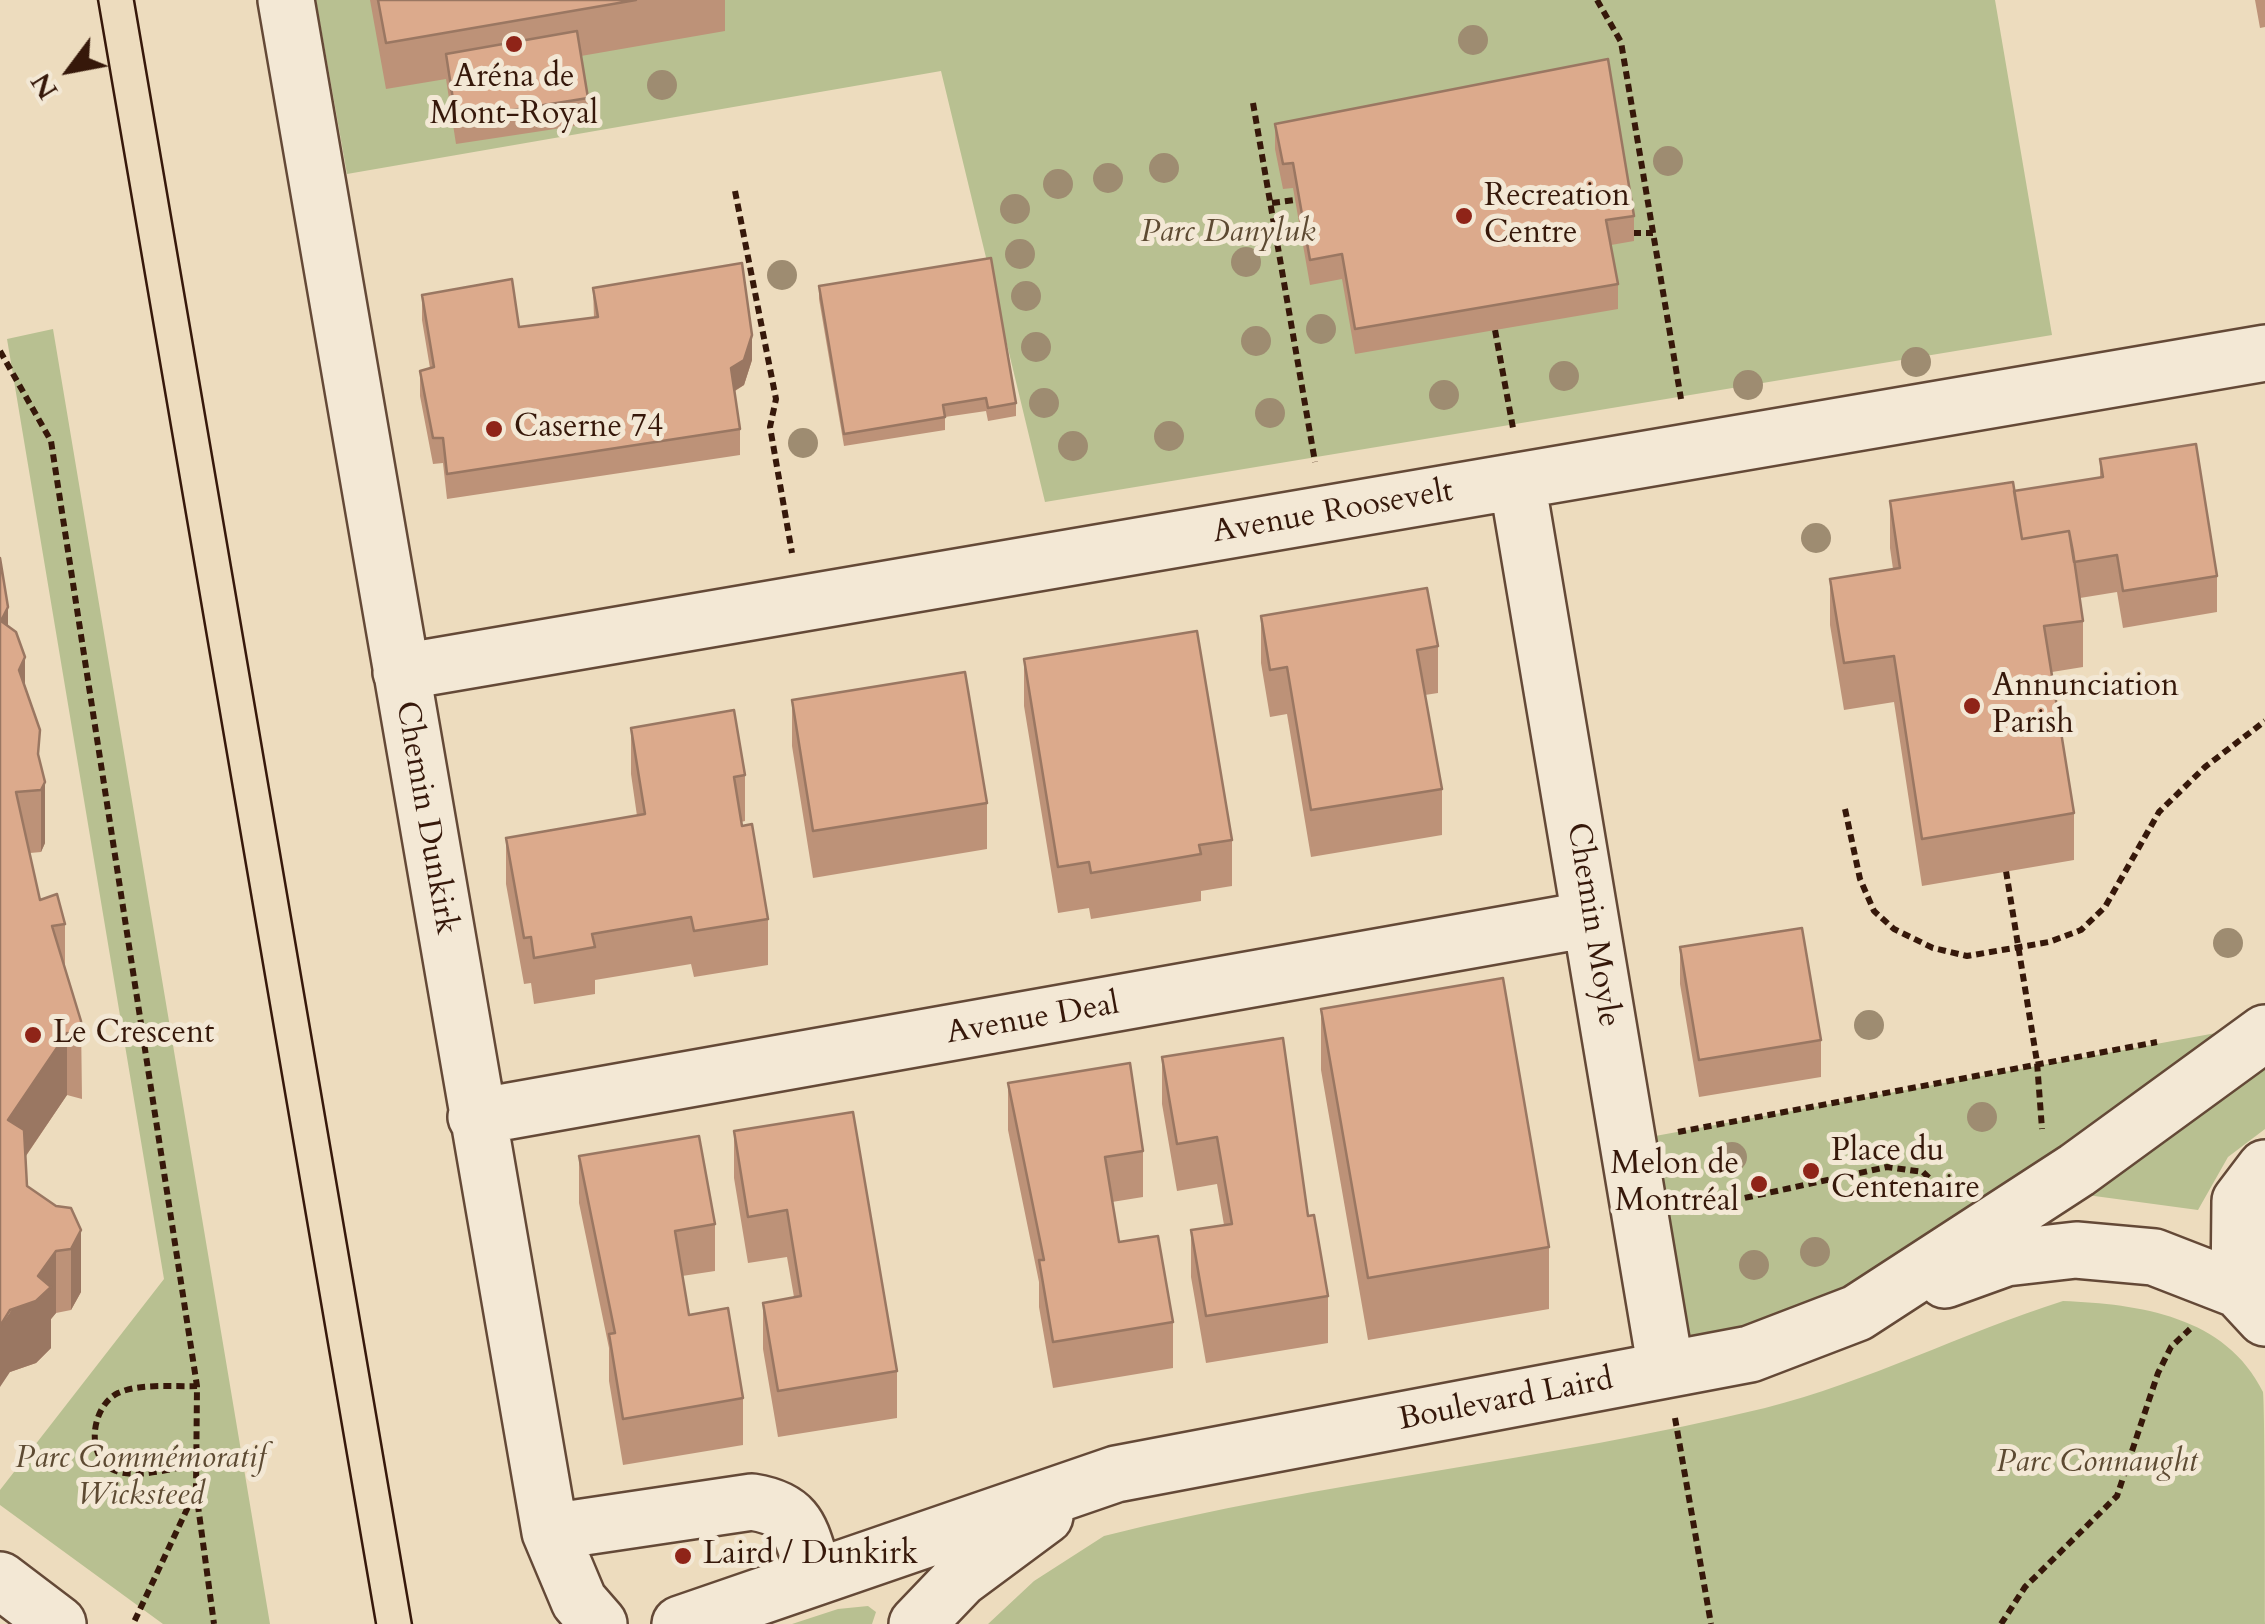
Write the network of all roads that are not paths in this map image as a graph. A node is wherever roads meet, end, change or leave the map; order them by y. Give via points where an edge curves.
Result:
1 (286, 0) edge
2 (2265, 353) edge
3 (1516, 458) junction
4 (401, 672) junction
5 (1590, 920) junction
6 (2265, 1033) edge
7 (476, 1117) junction
8 (2265, 1168) edge
9 (2236, 1308) edge
10 (1857, 1312) junction
11 (1666, 1370) junction
12 (1116, 1474) junction
13 (550, 1532) junction
14 (815, 1576) junction
15 (0, 1580) edge
16 (58, 1624) edge
17 (599, 1624) edge
18 (680, 1624) edge
19 (917, 1624) edge

1 - 4 street, Chemin Dunkirk
2 - 3 street, Avenue Roosevelt
3 - 4 street, Avenue Roosevelt via 800,604
3 - 5 street, Chemin Moyle
4 - 7 street, Chemin Dunkirk
5 - 7 street, Avenue Deal
5 - 11 street, Chemin Moyle
6 - 10 street, Boulevard Laird via 2046,1190
7 - 13 street, Chemin Dunkirk
8 - 9 street via 2240,1201
9 - 10 street via 2154,1257 2076,1250 2006,1258
10 - 11 street, Boulevard Laird via 1750,1354
11 - 12 street, Boulevard Laird
12 - 14 street, Boulevard Laird
12 - 19 street via 1031,1524 960,1578
13 - 14 street via 752,1502 780,1506 795,1520
13 - 17 street, Chemin Dunkirk via 579,1601
14 - 18 street, Boulevard Laird
15 - 16 street

